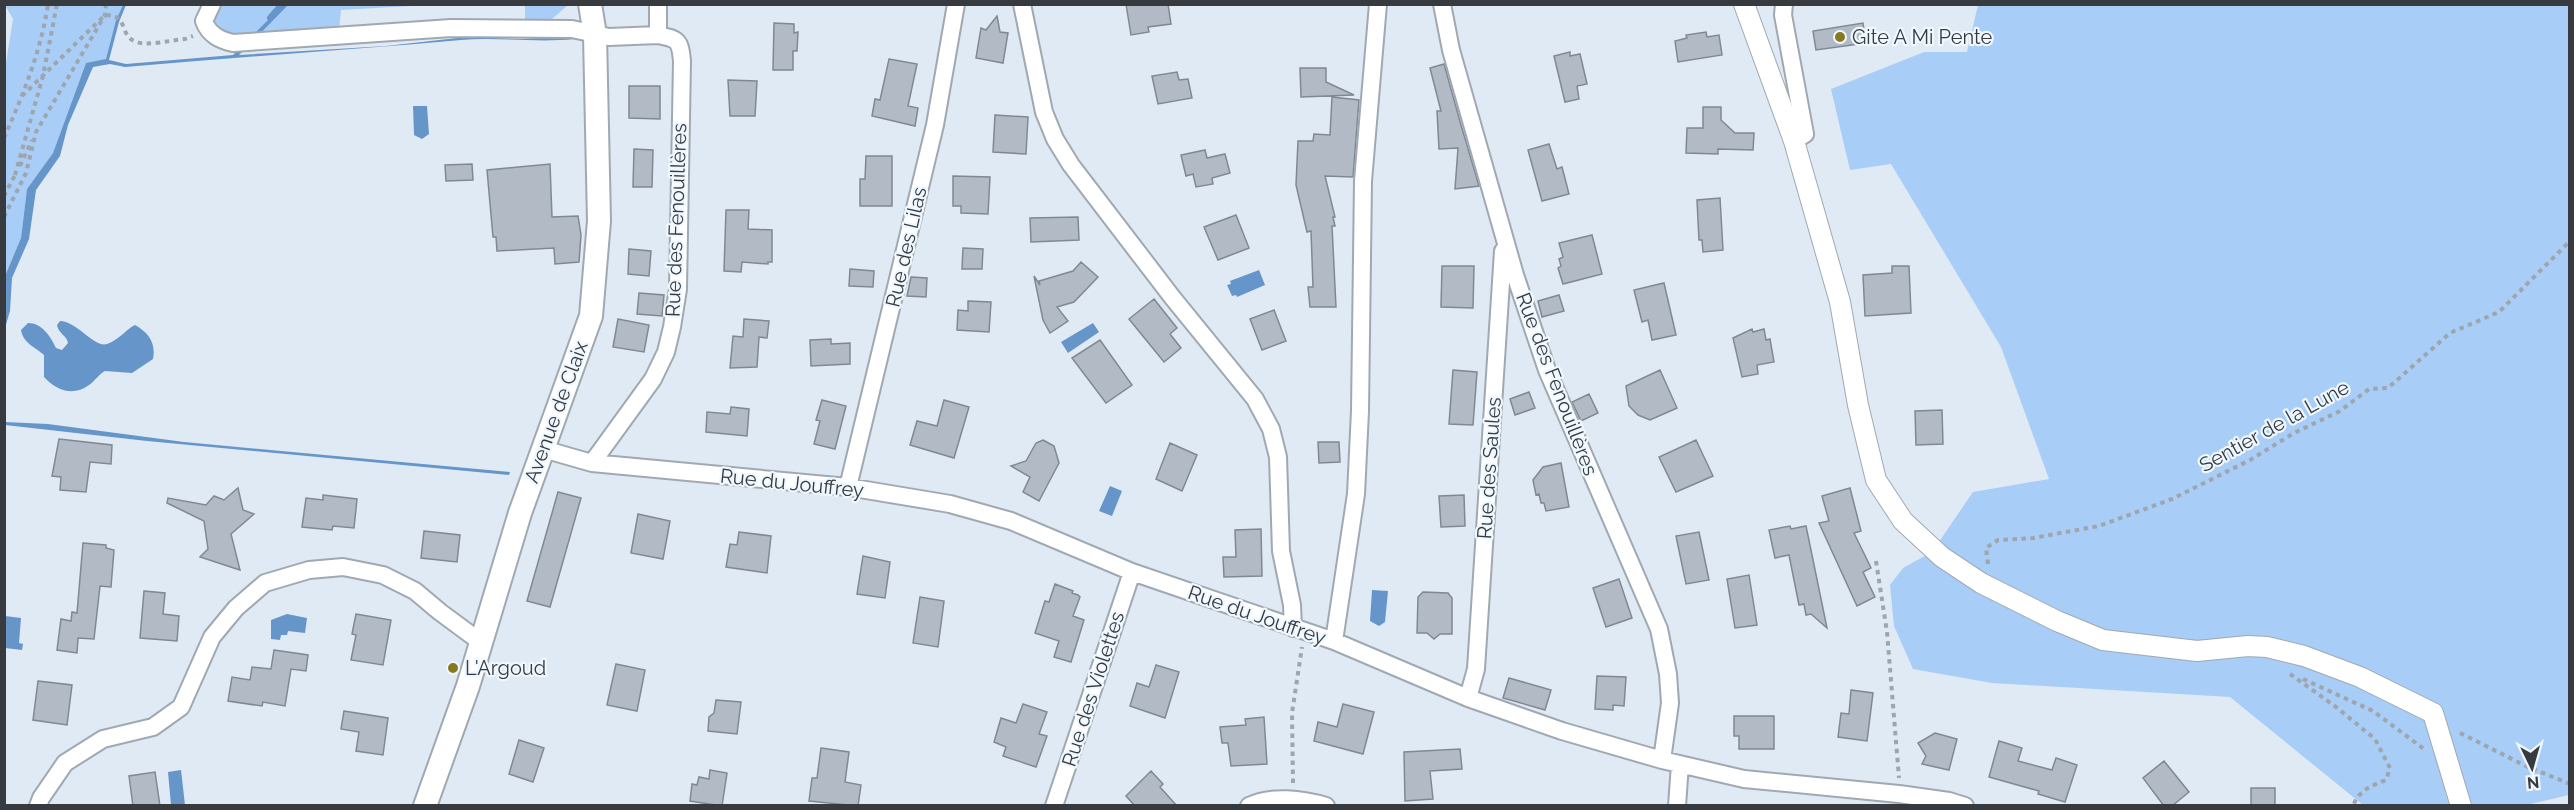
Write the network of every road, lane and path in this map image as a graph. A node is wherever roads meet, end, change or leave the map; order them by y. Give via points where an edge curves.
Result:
1 (48, 4) edge
2 (57, 4) edge
3 (106, 4) edge
4 (212, 4) edge
5 (590, 4) edge
6 (658, 4) edge
7 (956, 4) edge
8 (1023, 4) edge
9 (1378, 4) edge
10 (1442, 4) edge
11 (1744, 4) edge
12 (1784, 4) edge
13 (105, 15) junction
14 (207, 31) junction
15 (595, 35) junction
16 (658, 35) junction
17 (43, 76) junction
18 (22, 96) junction
19 (36, 132) junction
20 (4, 138) edge
21 (1794, 141) junction
22 (15, 175) junction
23 (4, 196) edge
24 (4, 217) edge
25 (1504, 237) junction
26 (2570, 241) edge
27 (543, 449) junction
28 (592, 463) junction
29 (849, 487) junction
30 (1876, 561) dead end
31 (1132, 572) junction
32 (1981, 583) junction
33 (1299, 630) junction
34 (1334, 641) junction
35 (482, 643) junction
36 (1468, 698) junction
37 (2433, 713) junction
38 (2433, 756) dead end
39 (1662, 760) junction
40 (1680, 764) junction
41 (2570, 784) edge
42 (1909, 799) edge
43 (1293, 800) junction
44 (38, 806) edge
45 (425, 806) edge
46 (1054, 806) edge
47 (1249, 806) edge
48 (1326, 806) edge
49 (1677, 806) edge
50 (1965, 806) edge
51 (2353, 806) edge
52 (2462, 806) edge

1 - 18 path via 44,30
2 - 17 path
3 - 13 path
4 - 14 street via 204,21
5 - 15 main road, Avenue de Claix
6 - 16 street
7 - 29 street, Rue des Lilas via 935,125
8 - 33 street via 1044,112 1054,139 1255,399 1271,429 1278,457 1281,551
9 - 34 street via 1363,181 1356,494
10 - 25 street, Rue des Fenouillères via 1451,50
11 - 21 street
12 - 21 street via 1805,134
13 - 14 path via 122,21 128,38 136,42 185,39
13 - 17 path
13 - 19 path
14 - 15 street via 233,43 451,28 572,29
15 - 16 street
15 - 27 main road, Avenue de Claix via 599,221 591,316
16 - 28 street, Rue des Fenouillères via 673,38 680,45 682,61 678,290 674,318 666,352 653,380
17 - 18 path
17 - 22 path
18 - 20 path
19 - 22 path
19 - 24 path via 26,173
21 - 32 street via 1840,302 1876,480 1903,521 1942,556
22 - 23 path
25 - 36 street, Rue des Saules via 1476,669
25 - 39 street, Rue des Fenouillères via 1547,370 1659,629 1670,703
26 - 32 path, Sentier de la Lune via 2499,312 2450,333 2388,388 2369,389 2340,411 2172,499 2099,526 1998,540 1986,549 1988,565
27 - 28 street, Rue du Jouffrey
27 - 35 main road, Avenue de Claix
28 - 29 street, Rue du Jouffrey
29 - 31 street, Rue du Jouffrey via 950,504 1011,521
30 - 42 path via 1887,632 1899,772
31 - 33 street, Rue du Jouffrey
31 - 46 street, Rue des Violettes
32 - 37 street via 2103,640 2197,651 2266,647 2360,677
33 - 34 street, Rue du Jouffrey
33 - 43 path via 1292,713
34 - 36 street, Rue du Jouffrey
35 - 44 street via 415,591 383,575 343,567 309,570 265,583 236,608 212,637 181,707 153,727 103,740 65,763
35 - 45 main road, Avenue de Claix
36 - 39 street, Rue du Jouffrey
37 - 41 path via 2465,736
37 - 52 street
38 - 51 path via 2373,711 2286,671 2375,739 2390,768 2386,780 2366,788 2356,796
39 - 40 street, Rue du Jouffrey
40 - 42 street, Rue du Jouffrey via 1744,779
40 - 49 street
42 - 50 street, Rue du Jouffrey
43 - 47 street
43 - 48 street via 1305,799

